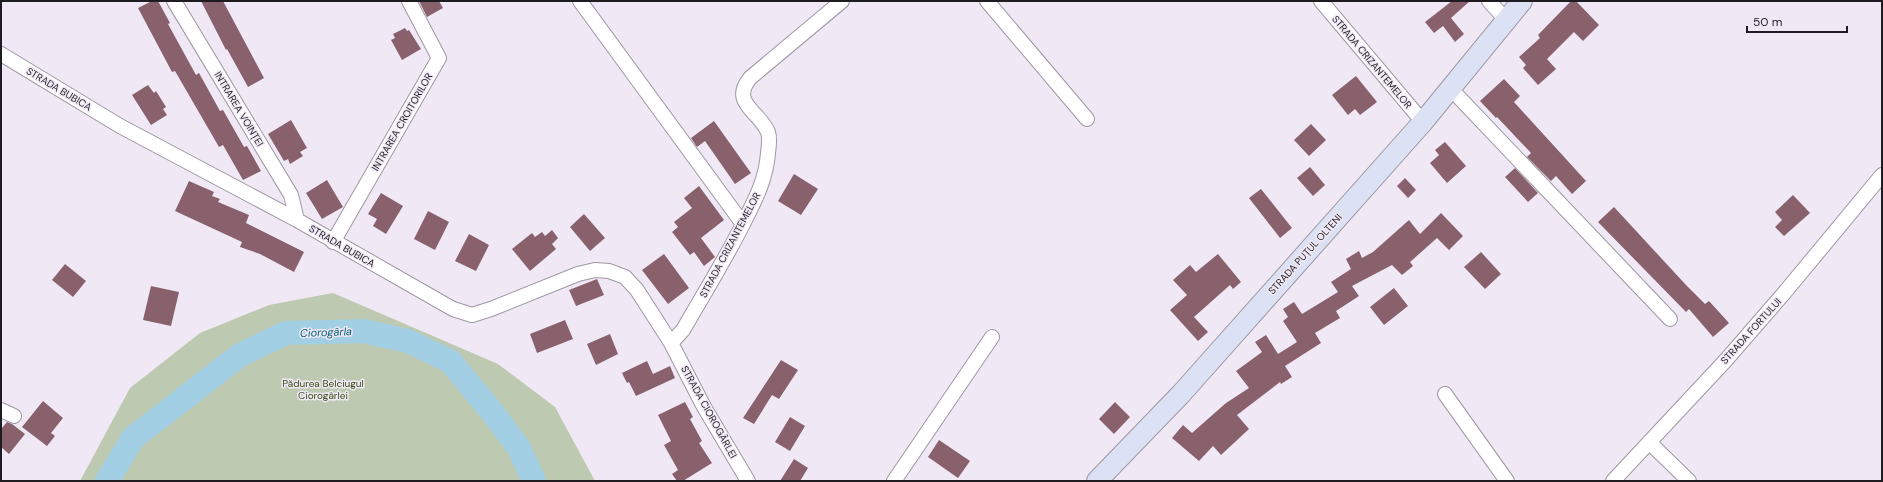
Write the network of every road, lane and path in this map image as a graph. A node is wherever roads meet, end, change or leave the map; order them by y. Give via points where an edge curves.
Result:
1 (174, 1) edge
2 (409, 1) edge
3 (580, 1) edge
4 (842, 1) edge
5 (987, 1) edge
6 (1321, 1) edge
7 (1489, 1) edge
8 (1522, 1) edge
9 (828, 6) edge
10 (1507, 21) junction
11 (1, 54) edge
12 (1451, 88) junction
13 (1087, 119) dead end
14 (1423, 122) junction
15 (1882, 175) edge
16 (297, 220) junction
17 (743, 224) junction
18 (333, 242) junction
19 (1670, 319) dead end
20 (992, 337) dead end
21 (671, 343) junction
22 (1445, 394) dead end
23 (1, 410) edge
24 (14, 416) dead end
25 (1649, 442) junction
26 (748, 481) edge
27 (894, 481) edge
28 (1097, 481) edge
29 (1507, 481) edge
30 (1613, 481) edge
31 (1689, 481) edge

1 - 16 street, INTRAREA VOINȚEI via 291,195
2 - 18 street, INTRAREA CROITORILOR via 439,58
3 - 17 street
4 - 9 street, STRADA CRIZANTEMELOR
5 - 13 street
6 - 14 street, STRADA CRIZANTEMELOR
7 - 10 street
8 - 10 street, STRADA PUȚUL OLTENI
9 - 17 street, STRADA CRIZANTEMELOR via 750,78 742,91 744,99 769,137 765,176
10 - 12 street, STRADA PUȚUL OLTENI
11 - 16 street, STRADA BUBICA via 120,126
12 - 14 street, STRADA PUȚUL OLTENI
12 - 19 street
14 - 28 street, STRADA PUȚUL OLTENI via 1181,394
15 - 25 street, STRADA FORTULUI via 1780,298
16 - 18 street, STRADA BUBICA
17 - 21 street, STRADA CRIZANTEMELOR via 683,330
18 - 21 street, STRADA BUBICA via 453,309 472,315 491,310 578,274 609,270 625,277 637,290
20 - 27 street
21 - 26 street, STRADA CIOROGÂRLEI via 704,407
22 - 29 street
23 - 24 street
25 - 30 street, STRADA FORTULUI
25 - 31 street

